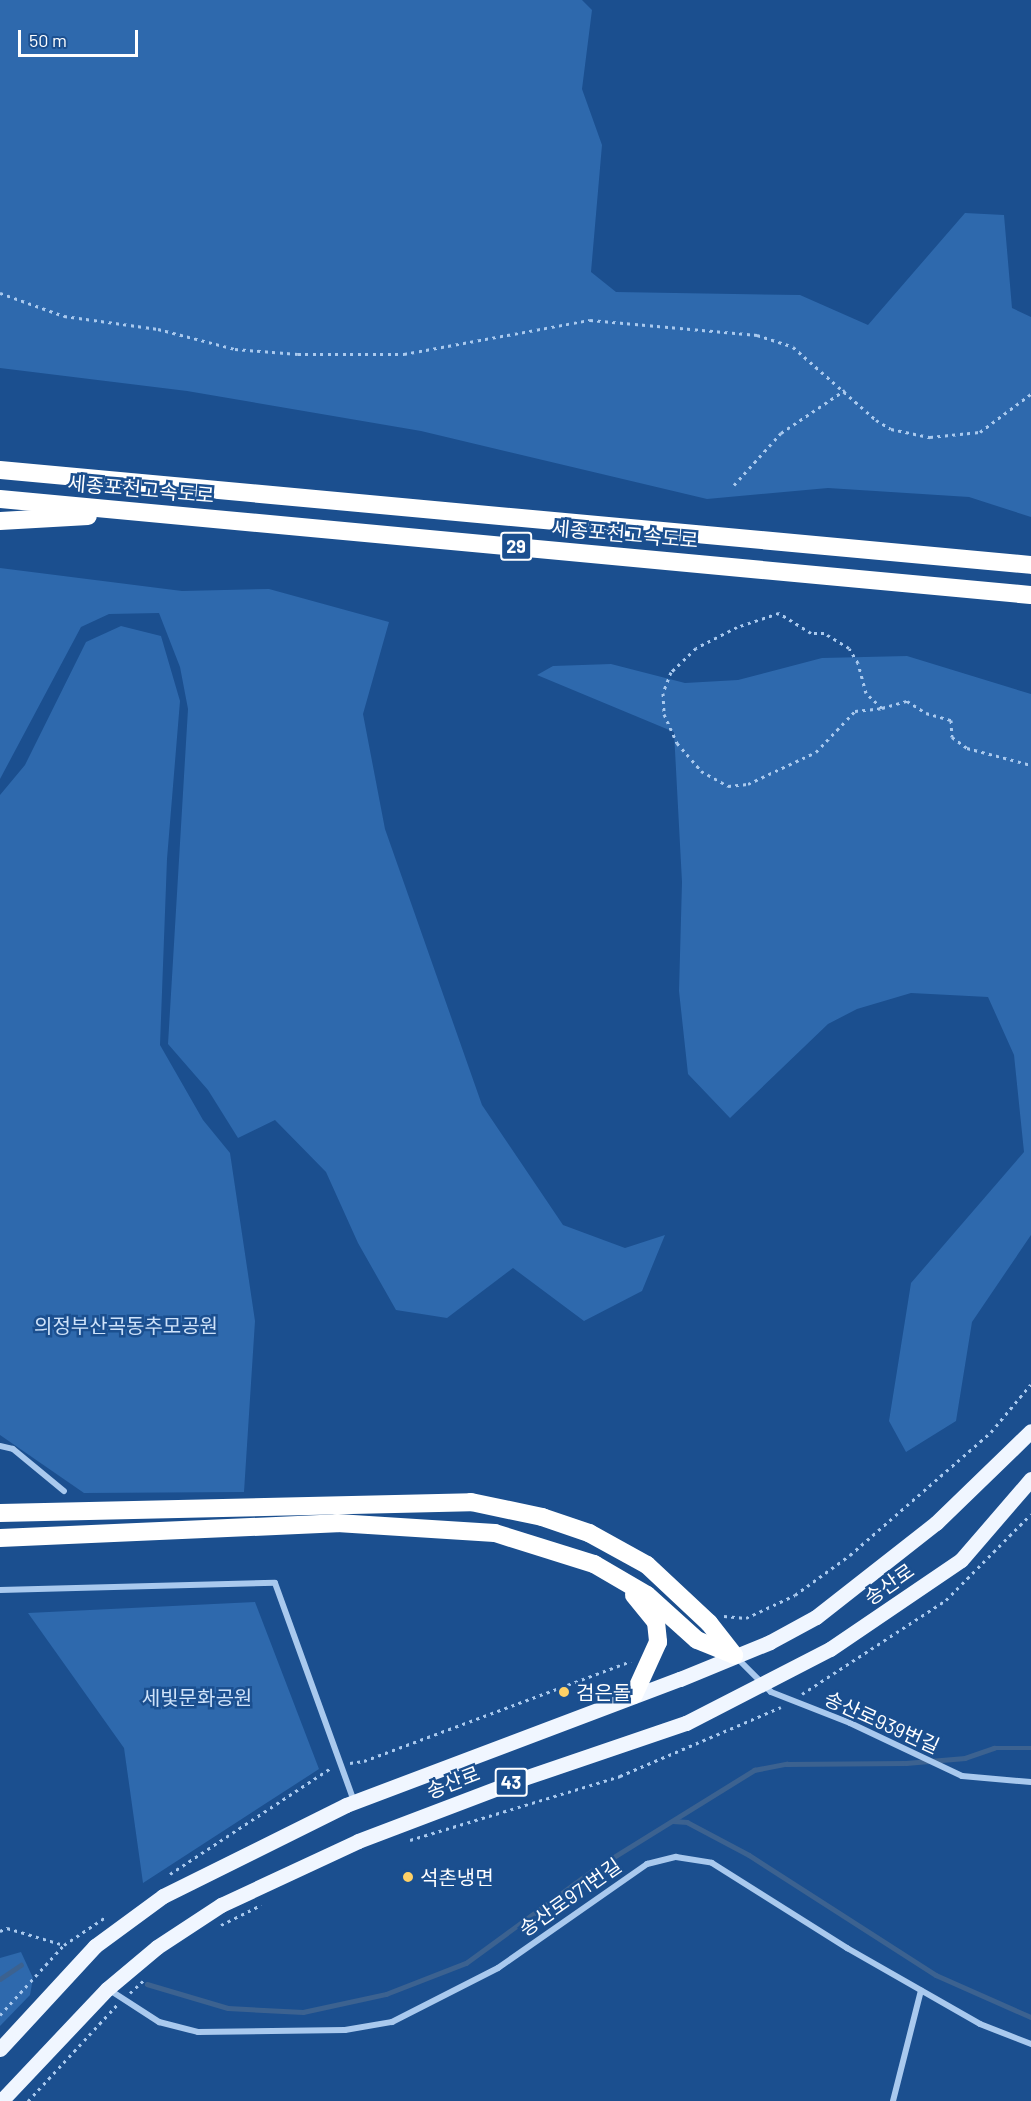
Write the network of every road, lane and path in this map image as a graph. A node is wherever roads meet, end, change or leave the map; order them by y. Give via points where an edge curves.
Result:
1 (0, 293) edge
2 (845, 390) junction
3 (1031, 394) edge
4 (0, 470) edge
5 (734, 486) dead end
6 (0, 499) edge
7 (150, 512) junction
8 (0, 521) edge
9 (1031, 565) edge
10 (1031, 595) edge
11 (882, 708) junction
12 (1031, 765) edge
13 (1031, 1384) edge
14 (1031, 1431) edge
15 (0, 1446) edge
16 (1031, 1479) edge
17 (64, 1491) dead end
18 (0, 1513) edge
19 (1031, 1514) edge
20 (0, 1538) edge
21 (603, 1569) junction
22 (0, 1590) edge
23 (712, 1627) junction
24 (734, 1655) junction
25 (653, 1657) junction
26 (763, 1684) junction
27 (634, 1695) junction
28 (794, 1701) junction
29 (340, 1764) junction
30 (1031, 1782) edge
31 (354, 1802) junction
32 (402, 1842) dead end
33 (166, 1877) dead end
34 (264, 1904) dead end
35 (109, 1915) dead end
36 (0, 1931) edge
37 (212, 1931) dead end
38 (64, 1945) junction
39 (148, 1977) dead end
40 (107, 1989) junction
41 (921, 1990) junction
42 (123, 1999) junction
43 (0, 2015) edge
44 (1031, 2044) edge
45 (0, 2049) edge
46 (1, 2101) edge
47 (28, 2101) edge
48 (893, 2101) edge

1 - 2 path via 64,316 158,329 235,349 297,354 404,354 590,320 757,335 793,347
2 - 3 path via 891,429 930,436 980,432
2 - 5 path via 781,433
4 - 9 highway, 세종포천고속도로 / 29
6 - 7 highway, 세종포천고속도로 / 29
7 - 8 highway
7 - 10 highway, 세종포천고속도로 / 29
11 - 11 path via 866,693 849,648 824,633 811,633 779,614 737,627 696,648 671,672 663,693 664,714 677,743 701,771 728,786 748,784 816,752 855,711
11 - 12 path via 907,701 926,713 951,720 952,736 967,748
13 - 23 path via 992,1432 850,1555 795,1595 746,1618 724,1616
14 - 24 main road, 송산로 / 43 via 936,1523 816,1617 770,1642
15 - 17 street via 13,1449
16 - 26 main road, 송산로 / 43 via 961,1560 830,1649
18 - 23 highway via 471,1502 542,1517 589,1533 647,1565
19 - 28 path via 946,1600 815,1683
20 - 21 highway via 337,1523 495,1533
21 - 24 highway via 647,1595 697,1640
21 - 25 highway via 637,1598 656,1622 658,1642
22 - 29 street via 275,1583
23 - 24 highway
24 - 26 street, 송산로939번길
24 - 27 main road, 송산로 / 43
25 - 27 highway
25 - 29 path via 634,1660 364,1761
26 - 28 street, 송산로939번길 via 771,1692
26 - 40 main road, 송산로 / 43 via 686,1723 524,1778 358,1841 221,1905 157,1947
27 - 31 main road, 송산로 / 43
28 - 30 street, 송산로939번길 via 955,1773
28 - 32 path via 620,1776
29 - 31 street
29 - 33 path
31 - 45 main road, 송산로 / 43 via 163,1896 95,1946
34 - 37 path
35 - 38 path
36 - 38 path via 7,1928
38 - 43 path
39 - 42 path
40 - 42 street, 송산로971번길
40 - 46 main road, 송산로 / 43
41 - 42 street, 송산로971번길 via 712,1863 676,1857 647,1864 498,1968 392,2022 345,2030 198,2032 159,2022
41 - 44 street, 송산로971번길 via 980,2024
41 - 48 street
42 - 47 path

